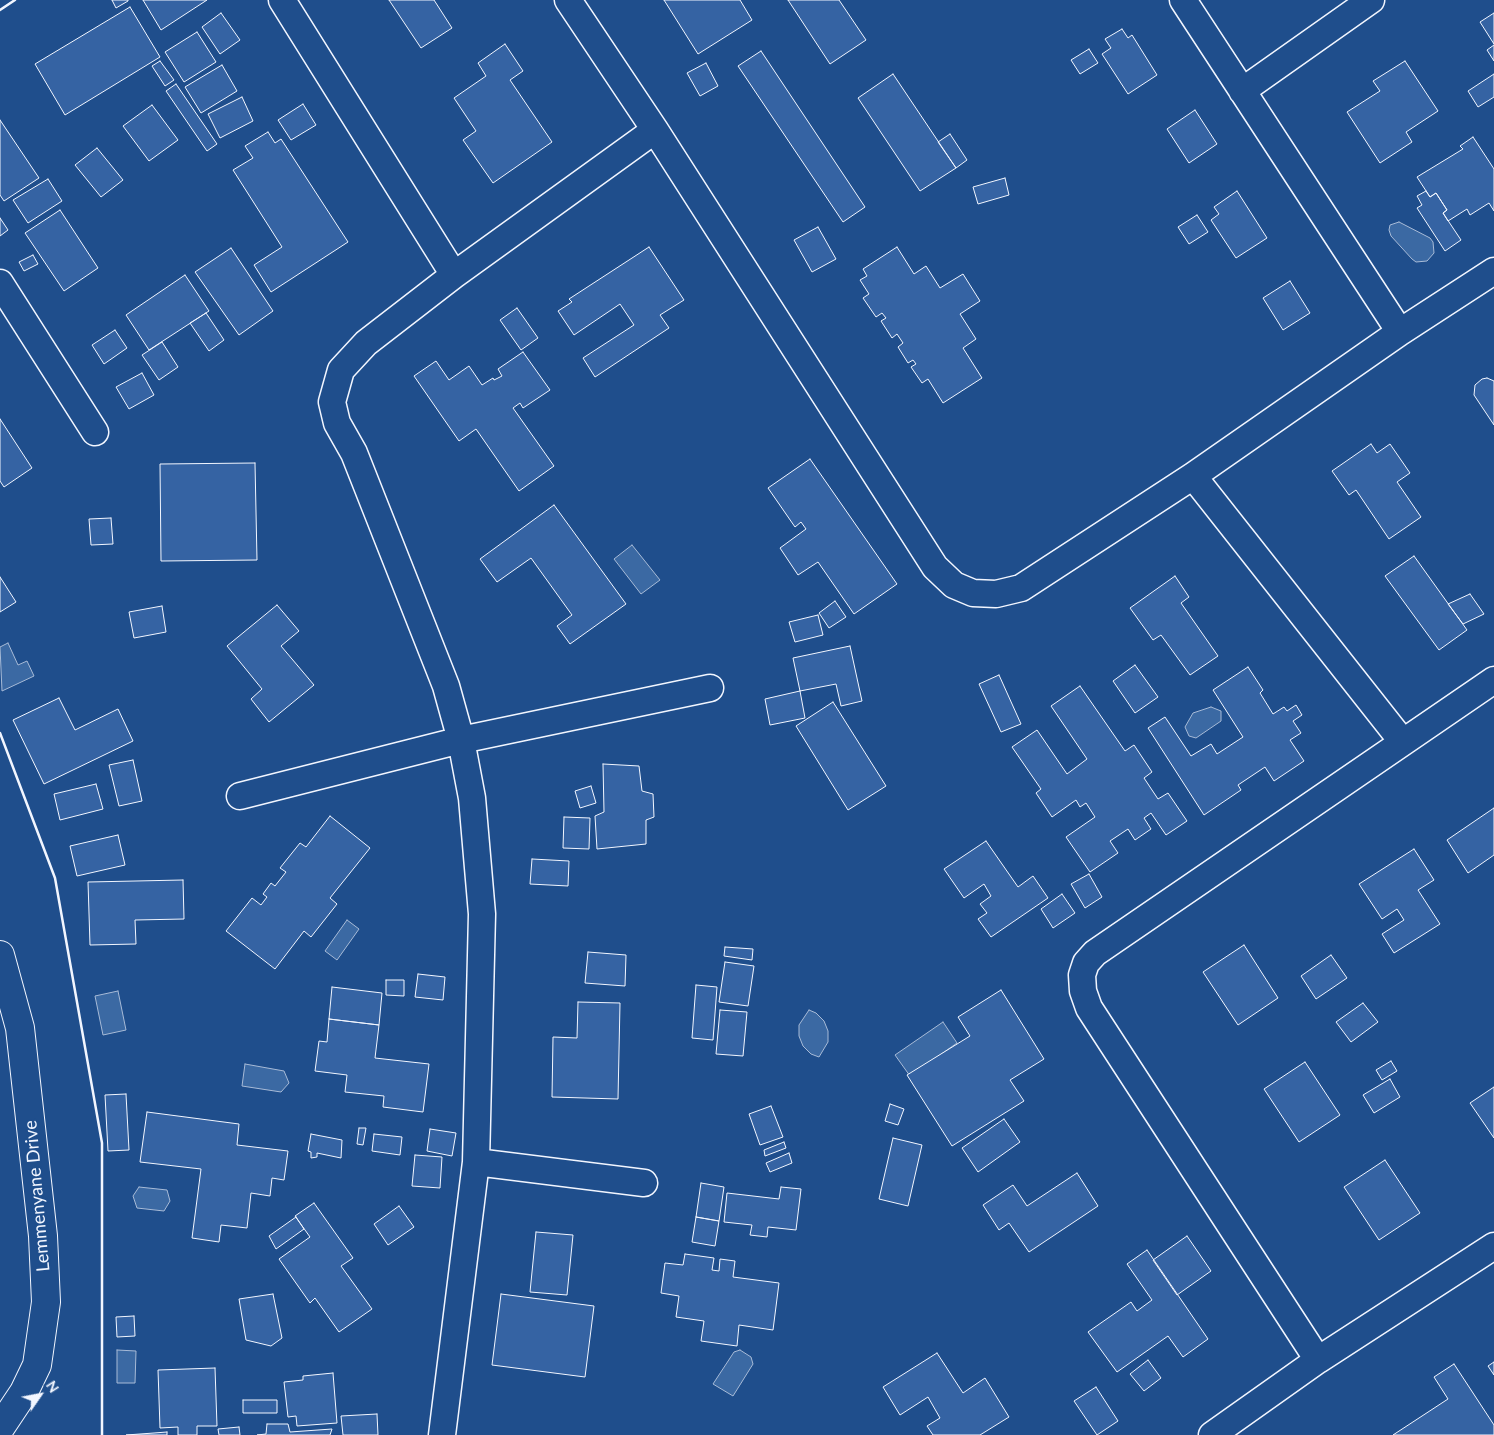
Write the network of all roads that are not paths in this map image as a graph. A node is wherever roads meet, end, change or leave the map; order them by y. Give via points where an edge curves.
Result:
1 (282, 0) edge
2 (568, 0) edge
3 (1183, 0) edge
4 (1371, 0) edge
5 (1242, 91) junction
6 (654, 130) junction
7 (1494, 271) edge
8 (454, 274) junction
9 (0, 283) edge
10 (1400, 332) junction
11 (95, 432) dead end
12 (1193, 476) junction
13 (1494, 680) edge
14 (710, 688) dead end
15 (461, 740) junction
16 (1402, 741) junction
17 (240, 796) dead end
18 (0, 955) edge
19 (476, 1162) junction
20 (644, 1183) dead end
21 (1494, 1246) edge
22 (1318, 1360) junction
23 (0, 1428) edge
24 (442, 1435) edge
25 (1212, 1435) edge

1 - 8 street
2 - 6 street
3 - 5 street
4 - 5 street
5 - 10 street
6 - 8 street
6 - 12 street via 935,567 954,585 973,593 996,594 1021,588
7 - 10 street
8 - 15 street via 366,343 342,370 332,402 337,423 354,453 446,686
9 - 11 street
10 - 12 street
12 - 16 street
13 - 16 street
14 - 15 street
15 - 17 street
15 - 19 street via 472,798 482,914
16 - 22 street via 1095,953 1086,962 1082,975 1089,1008
18 - 23 street, Lemmenyane Drive via 20,1028 43,1236 46,1302 37,1365
19 - 20 street
19 - 24 street
21 - 22 street
22 - 25 street

